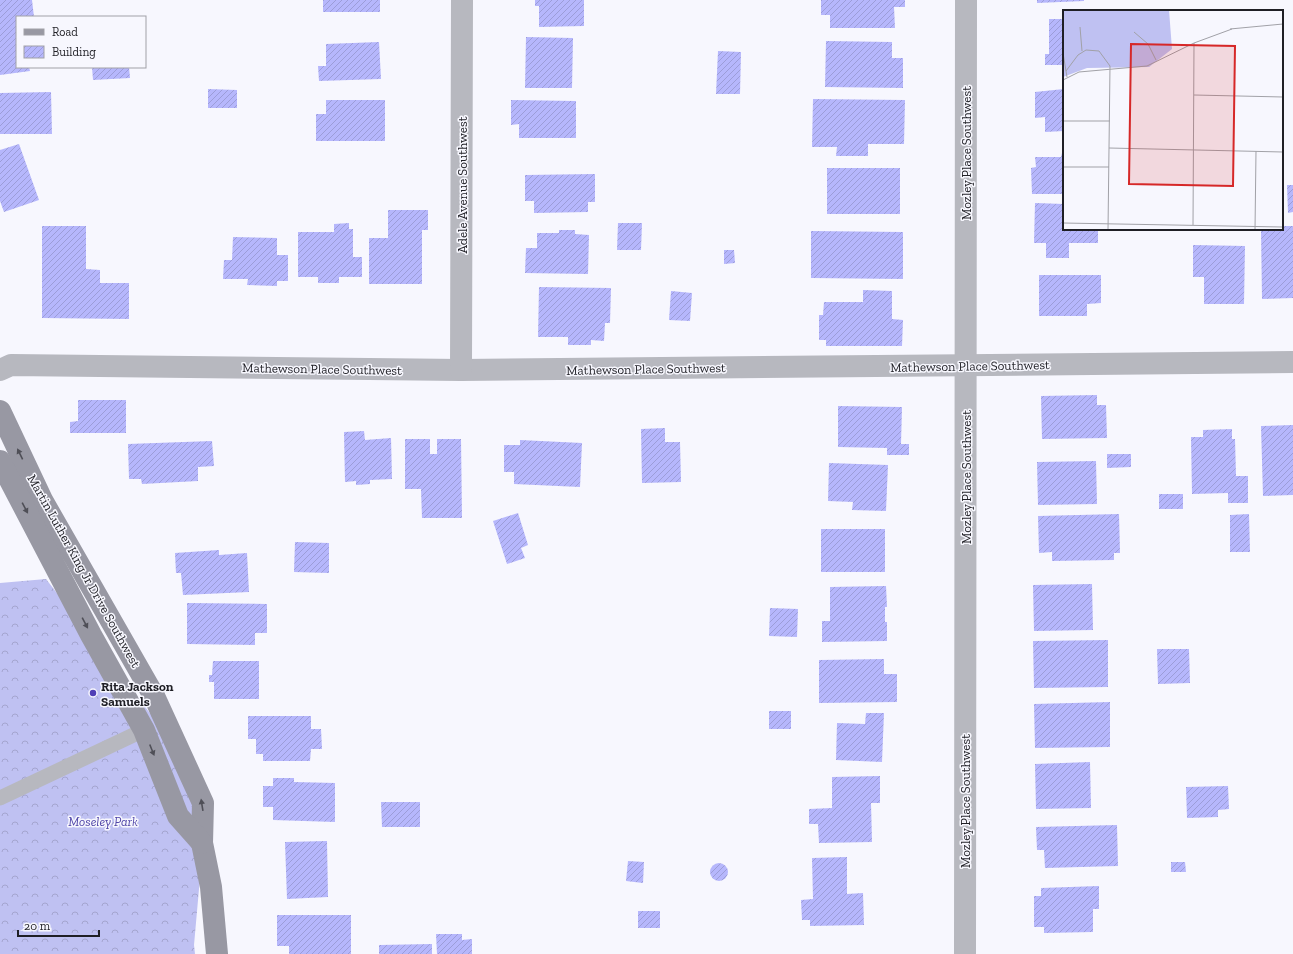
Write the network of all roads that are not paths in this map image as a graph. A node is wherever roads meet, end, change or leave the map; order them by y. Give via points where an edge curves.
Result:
1 (462, 0) edge
2 (966, 0) edge
3 (1293, 362) edge
4 (966, 366) junction
5 (0, 370) edge
6 (461, 370) junction
7 (0, 411) edge
8 (0, 461) edge
9 (144, 730) junction
10 (0, 798) edge
11 (202, 843) junction
12 (217, 954) edge
13 (965, 954) edge

1 - 6 street, Adele Avenue Southwest
2 - 4 street, Mozley Place Southwest
3 - 4 street, Mathewson Place Southwest
4 - 6 street, Mathewson Place Southwest
4 - 13 street, Mozley Place Southwest
5 - 6 street, Mathewson Place Southwest via 11,365
11 -> 7 main road, Martin Luther King Jr Drive Southwest via 203,803 166,720 42,500
8 -> 9 main road, Martin Luther King Jr Drive Southwest
9 - 10 lane
9 -> 11 main road, Martin Luther King Jr Drive Southwest via 178,816
11 - 12 main road, Martin Luther King Jr Drive Southwest via 211,888

